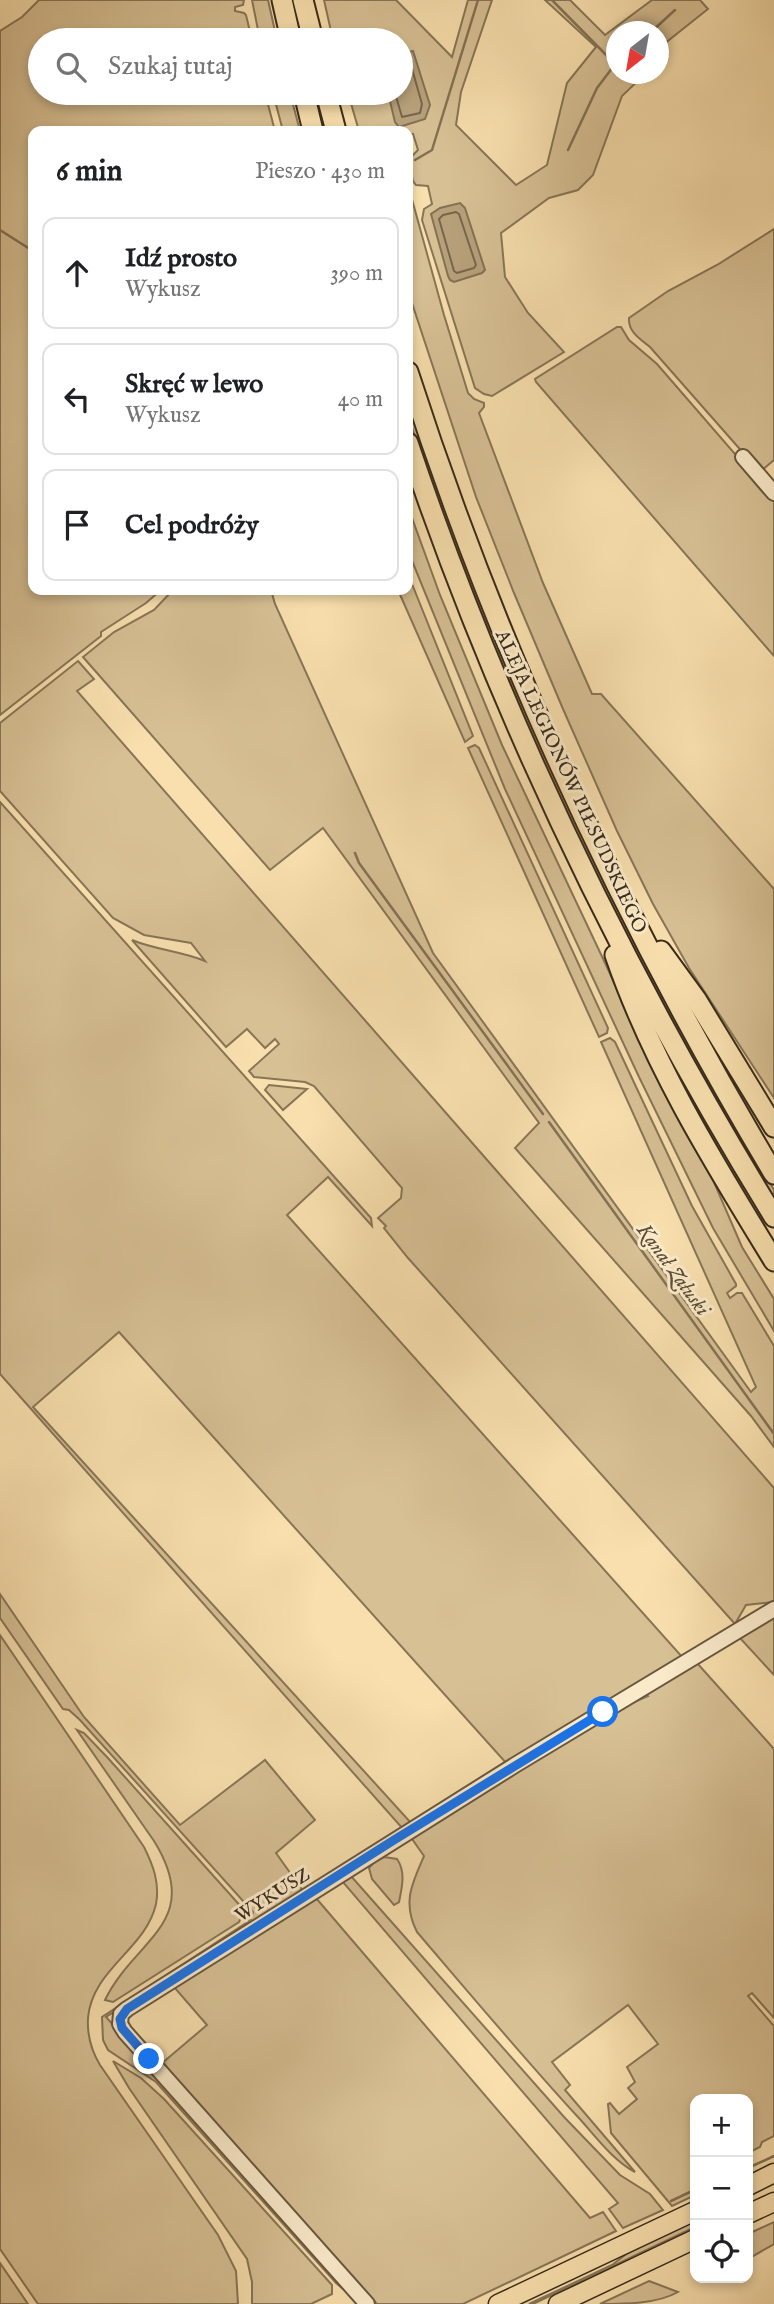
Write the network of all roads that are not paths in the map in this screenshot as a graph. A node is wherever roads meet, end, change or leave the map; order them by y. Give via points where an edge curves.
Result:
1 (282, 0) edge
2 (303, 0) edge
3 (288, 28) edge
4 (310, 28) edge
5 (307, 105) edge
6 (329, 105) edge
7 (312, 126) edge
8 (335, 126) edge
9 (413, 387) edge
10 (413, 457) edge
11 (743, 457) dead end
12 (774, 493) edge
13 (594, 891) junction
14 (626, 901) junction
15 (774, 1127) edge
16 (774, 1174) edge
17 (774, 1217) edge
18 (774, 1261) edge
19 (774, 1609) edge
20 (774, 2174) edge
21 (753, 2184) edge
22 (774, 2202) edge
23 (753, 2212) edge
24 (690, 2213) edge
25 (690, 2241) edge
26 (367, 2304) edge
27 (498, 2304) edge
28 (558, 2304) edge

1 - 3 highway
2 - 4 highway
5 - 7 highway
6 - 8 highway
9 - 14 highway, ALEJA LEGIONÓW PIŁSUDSKIEGO via 500,625
10 - 13 highway, ALEJA LEGIONÓW PIŁSUDSKIEGO via 519,729
11 - 12 street
13 - 17 highway, ALEJA LEGIONÓW PIŁSUDSKIEGO via 657,1015
13 - 18 highway via 625,983 666,1076
14 - 15 highway via 696,999
14 - 16 highway, ALEJA LEGIONÓW PIŁSUDSKIEGO via 681,1010
19 - 26 street, WYKUSZ via 506,1770 121,2014 125,2032
20 - 21 main road
22 - 23 main road
24 - 27 main road
25 - 28 main road

